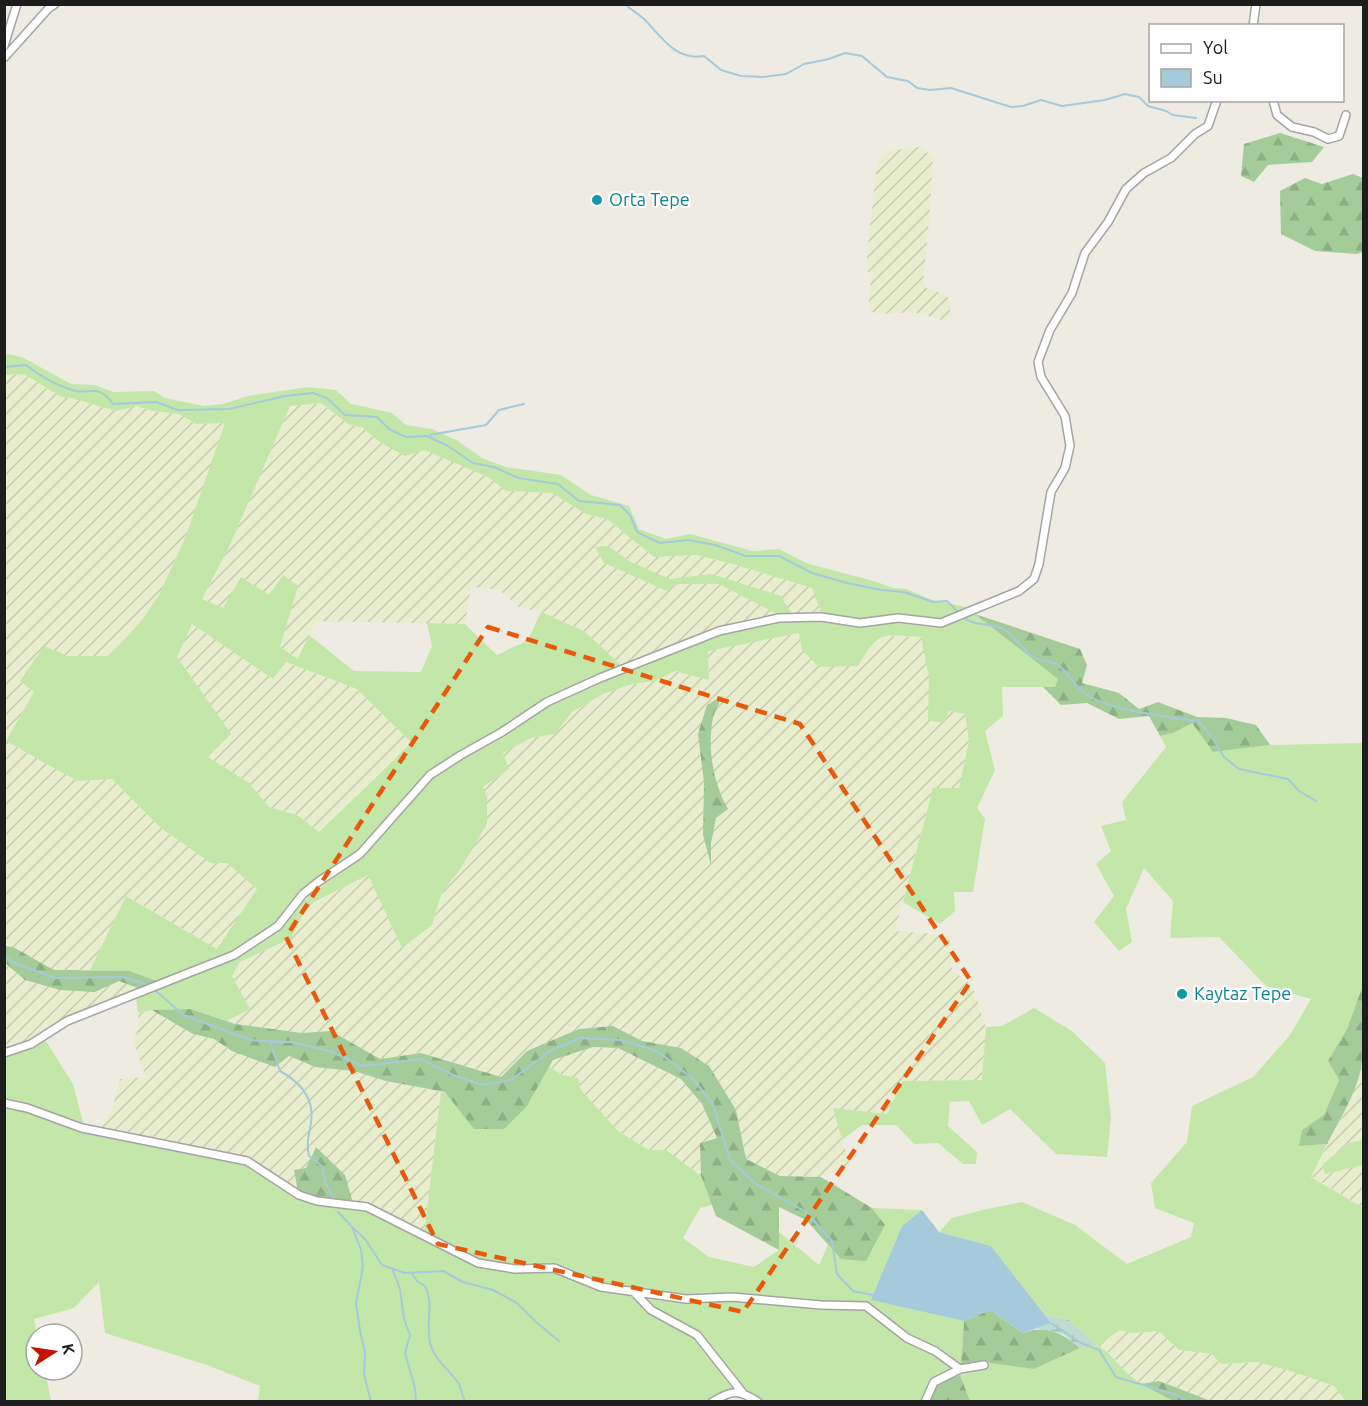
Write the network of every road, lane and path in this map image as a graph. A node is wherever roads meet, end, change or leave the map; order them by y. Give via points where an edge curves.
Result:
1 (17, 4) edge
2 (55, 4) edge
3 (1256, 4) edge
4 (1254, 24) edge
5 (4, 46) edge
6 (4, 58) edge
7 (1216, 102) edge
8 (1273, 102) edge
9 (1346, 116) dead end
10 (4, 1053) edge
11 (4, 1103) edge
12 (634, 1292) junction
13 (984, 1365) dead end
14 (960, 1369) junction
15 (742, 1392) junction
16 (712, 1401) edge
17 (758, 1401) edge
18 (925, 1401) edge

1 - 5 street
2 - 6 street
3 - 4 street
7 - 10 street via 1208,126 1126,189 1085,253 1072,293 1050,330 1038,362 1041,377 1065,416 1070,446 1065,468 1051,492 1034,579 1019,591 941,623 898,618 860,623 821,617 779,618 719,631 547,702 430,775 360,854 303,894 278,926 234,955 67,1021 31,1044
8 - 9 street via 1277,115 1292,127 1328,139 1339,136
11 - 12 street via 82,1128 247,1161 299,1195 367,1207 478,1263 515,1269 554,1268 601,1287
12 - 14 street via 686,1299 732,1297 866,1306 907,1338
12 - 15 street via 651,1310 697,1335
13 - 14 street
14 - 18 street via 934,1383
15 - 16 street via 726,1393
15 - 17 street

